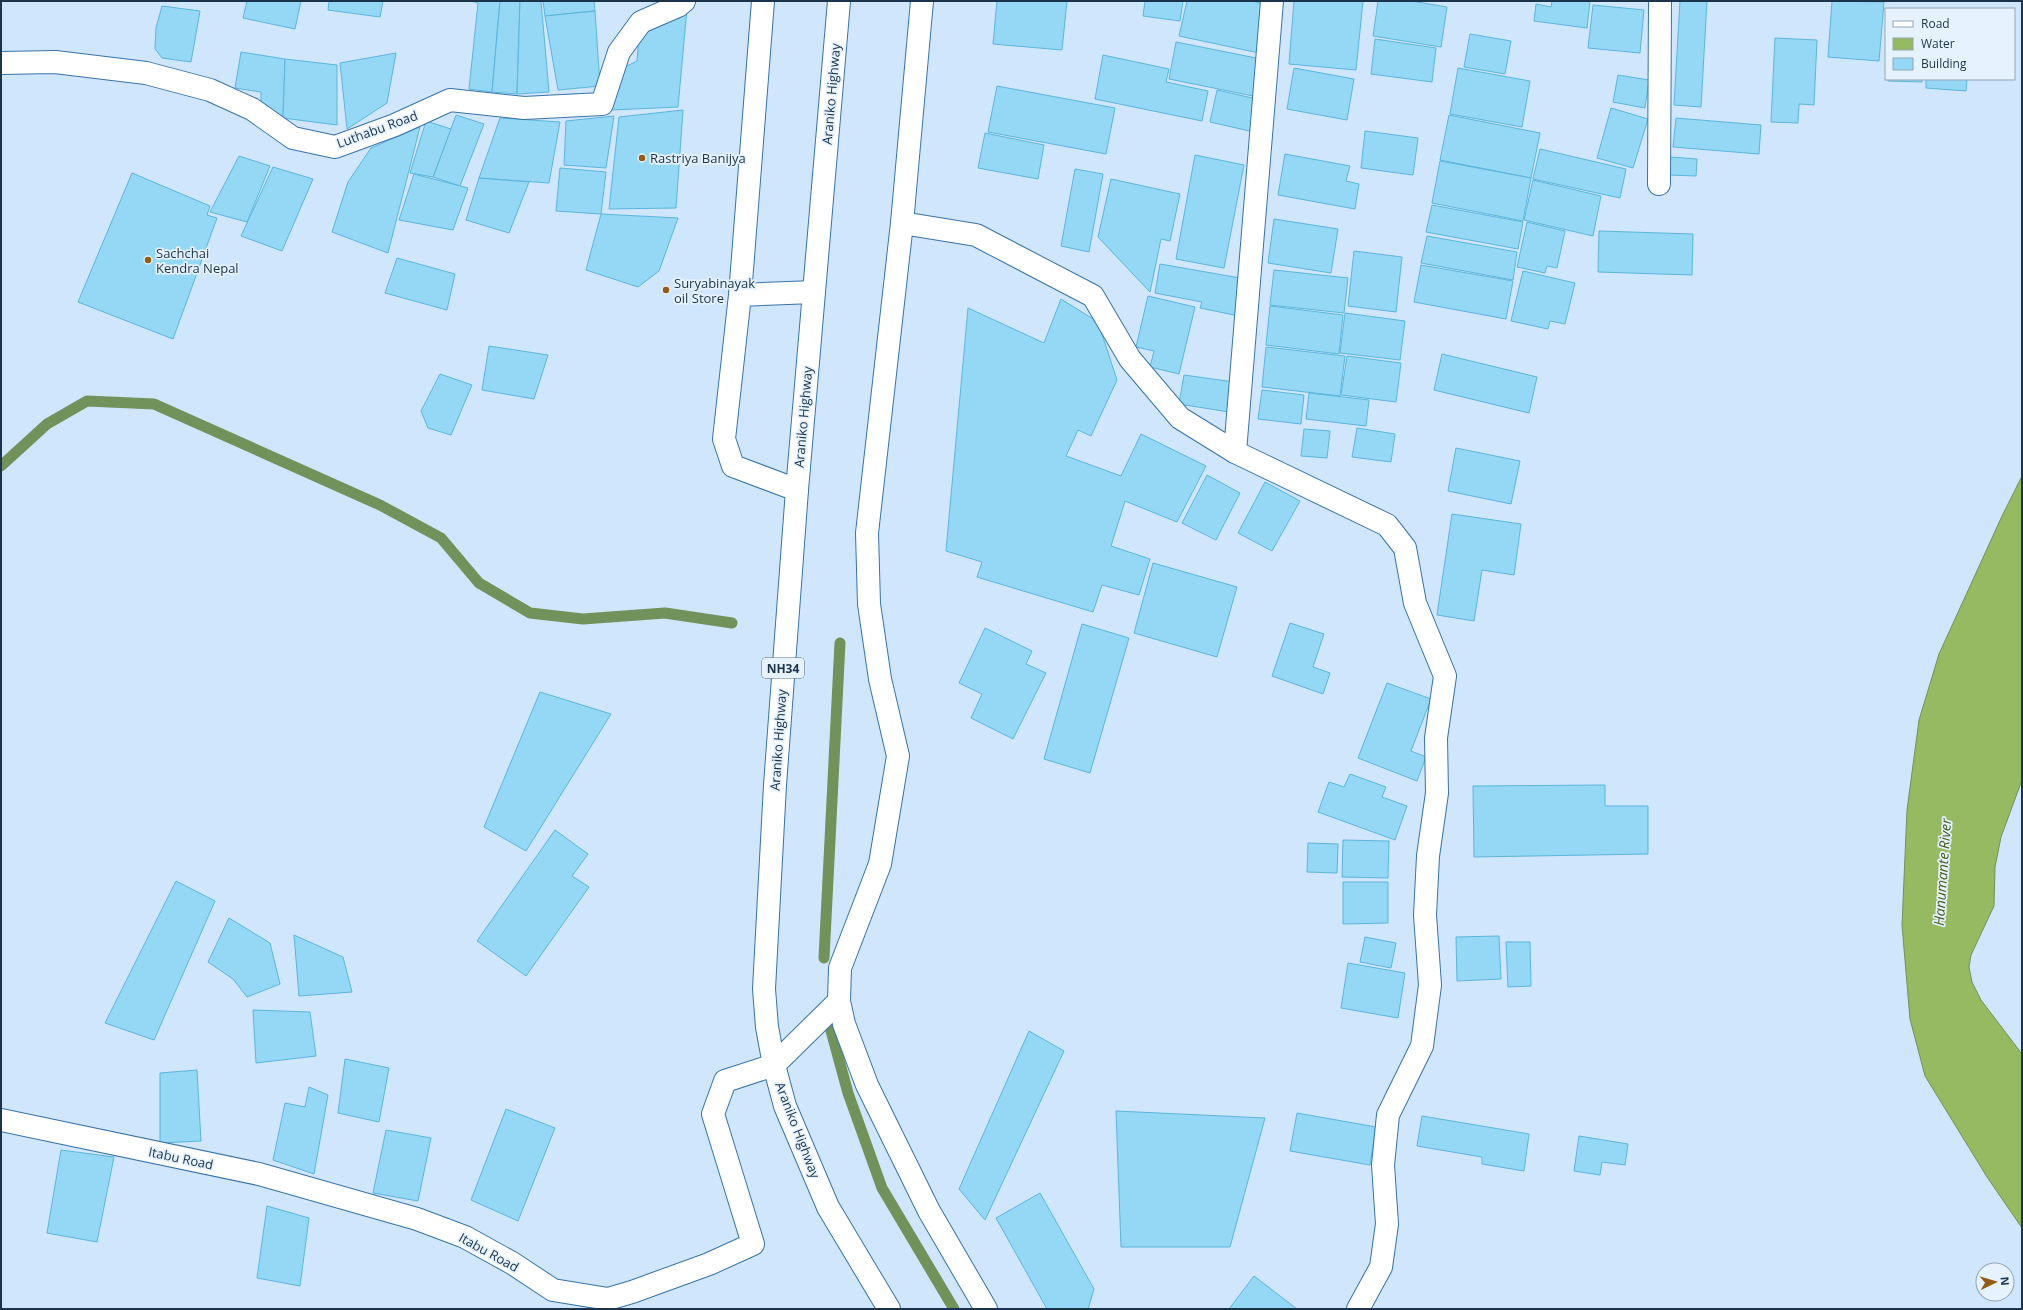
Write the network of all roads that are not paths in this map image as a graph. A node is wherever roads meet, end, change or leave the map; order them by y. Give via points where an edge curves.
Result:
1 (684, 1) edge
2 (763, 1) edge
3 (839, 1) edge
4 (922, 1) edge
5 (1272, 1) edge
6 (1660, 1) edge
7 (1, 63) edge
8 (1659, 184) dead end
9 (902, 223) junction
10 (814, 292) junction
11 (740, 295) junction
12 (1235, 452) junction
13 (797, 490) junction
14 (840, 1001) junction
15 (774, 1065) junction
16 (1, 1120) edge
17 (889, 1309) edge
18 (986, 1309) edge
19 (1358, 1309) edge

1 - 7 main road, Luthabu Road via 642,22 618,52 602,104 524,108 450,100 395,125 335,146 293,138 252,109 210,90 146,73 56,62
2 - 11 main road
3 - 10 main road, Araniko Highway / NH34
4 - 9 main road
5 - 12 main road
6 - 8 main road
9 - 12 main road via 976,235 1093,296 1130,359 1180,418
9 - 14 main road via 867,533 869,604 880,679 898,756 880,864 840,968
10 - 11 main road
10 - 13 main road, Araniko Highway / NH34
11 - 13 main road via 724,439 733,466
12 - 19 main road via 1387,525 1405,548 1415,603 1445,676 1436,738 1437,793 1428,856 1425,915 1430,985 1422,1046 1388,1115 1383,1165 1387,1224 1381,1267
13 - 15 main road, Araniko Highway / NH34 via 775,785 764,989
14 - 15 main road
14 - 18 main road via 844,1024 867,1085 929,1211
15 - 16 main road, Itabu Road via 725,1081 713,1114 754,1244 709,1264 608,1299 553,1290 465,1237 417,1219 259,1174
15 - 17 main road, Araniko Highway / NH34 via 786,1106 828,1207

